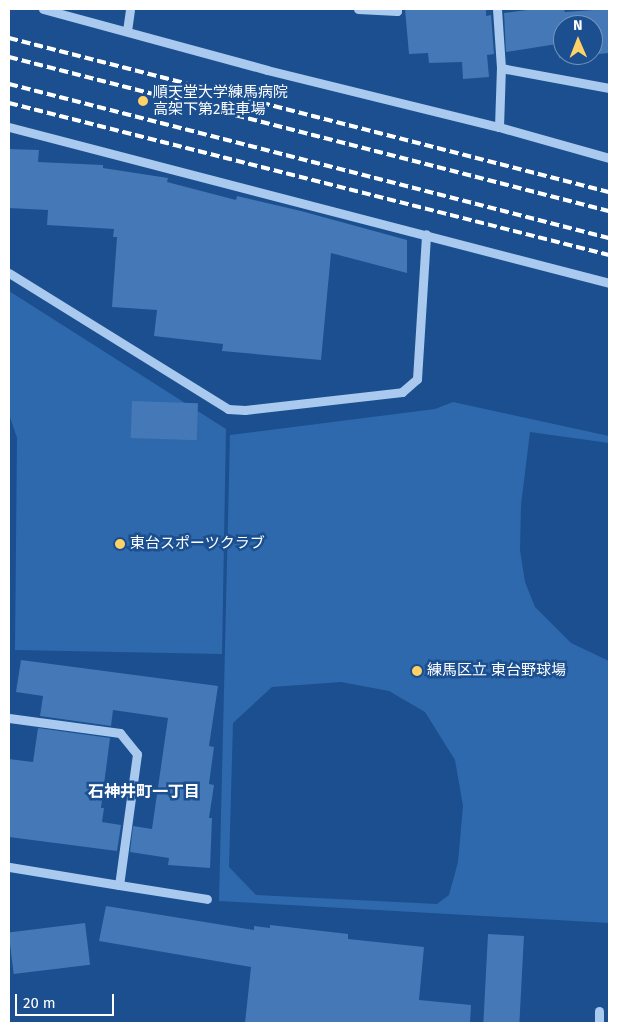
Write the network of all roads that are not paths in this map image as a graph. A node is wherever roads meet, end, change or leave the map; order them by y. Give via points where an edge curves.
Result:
1 (44, 9) edge
2 (130, 9) edge
3 (358, 9) edge
4 (397, 9) edge
5 (497, 9) edge
6 (127, 31) junction
7 (501, 68) junction
8 (609, 88) edge
9 (9, 127) edge
10 (499, 127) junction
11 (609, 158) edge
12 (426, 234) junction
13 (9, 273) edge
14 (609, 283) edge
15 (9, 718) edge
16 (9, 867) edge
17 (119, 885) junction
18 (207, 899) dead end
19 (599, 1010) dead end
20 (599, 1023) edge

1 - 6 street
2 - 6 street
3 - 4 street
5 - 7 street
6 - 10 street via 383,100
7 - 8 street
7 - 10 street
9 - 12 street
10 - 11 street
12 - 13 street via 417,379 402,392 245,410 228,409
12 - 14 street
15 - 17 street via 120,733 137,754
16 - 17 street
17 - 18 street
19 - 20 street

